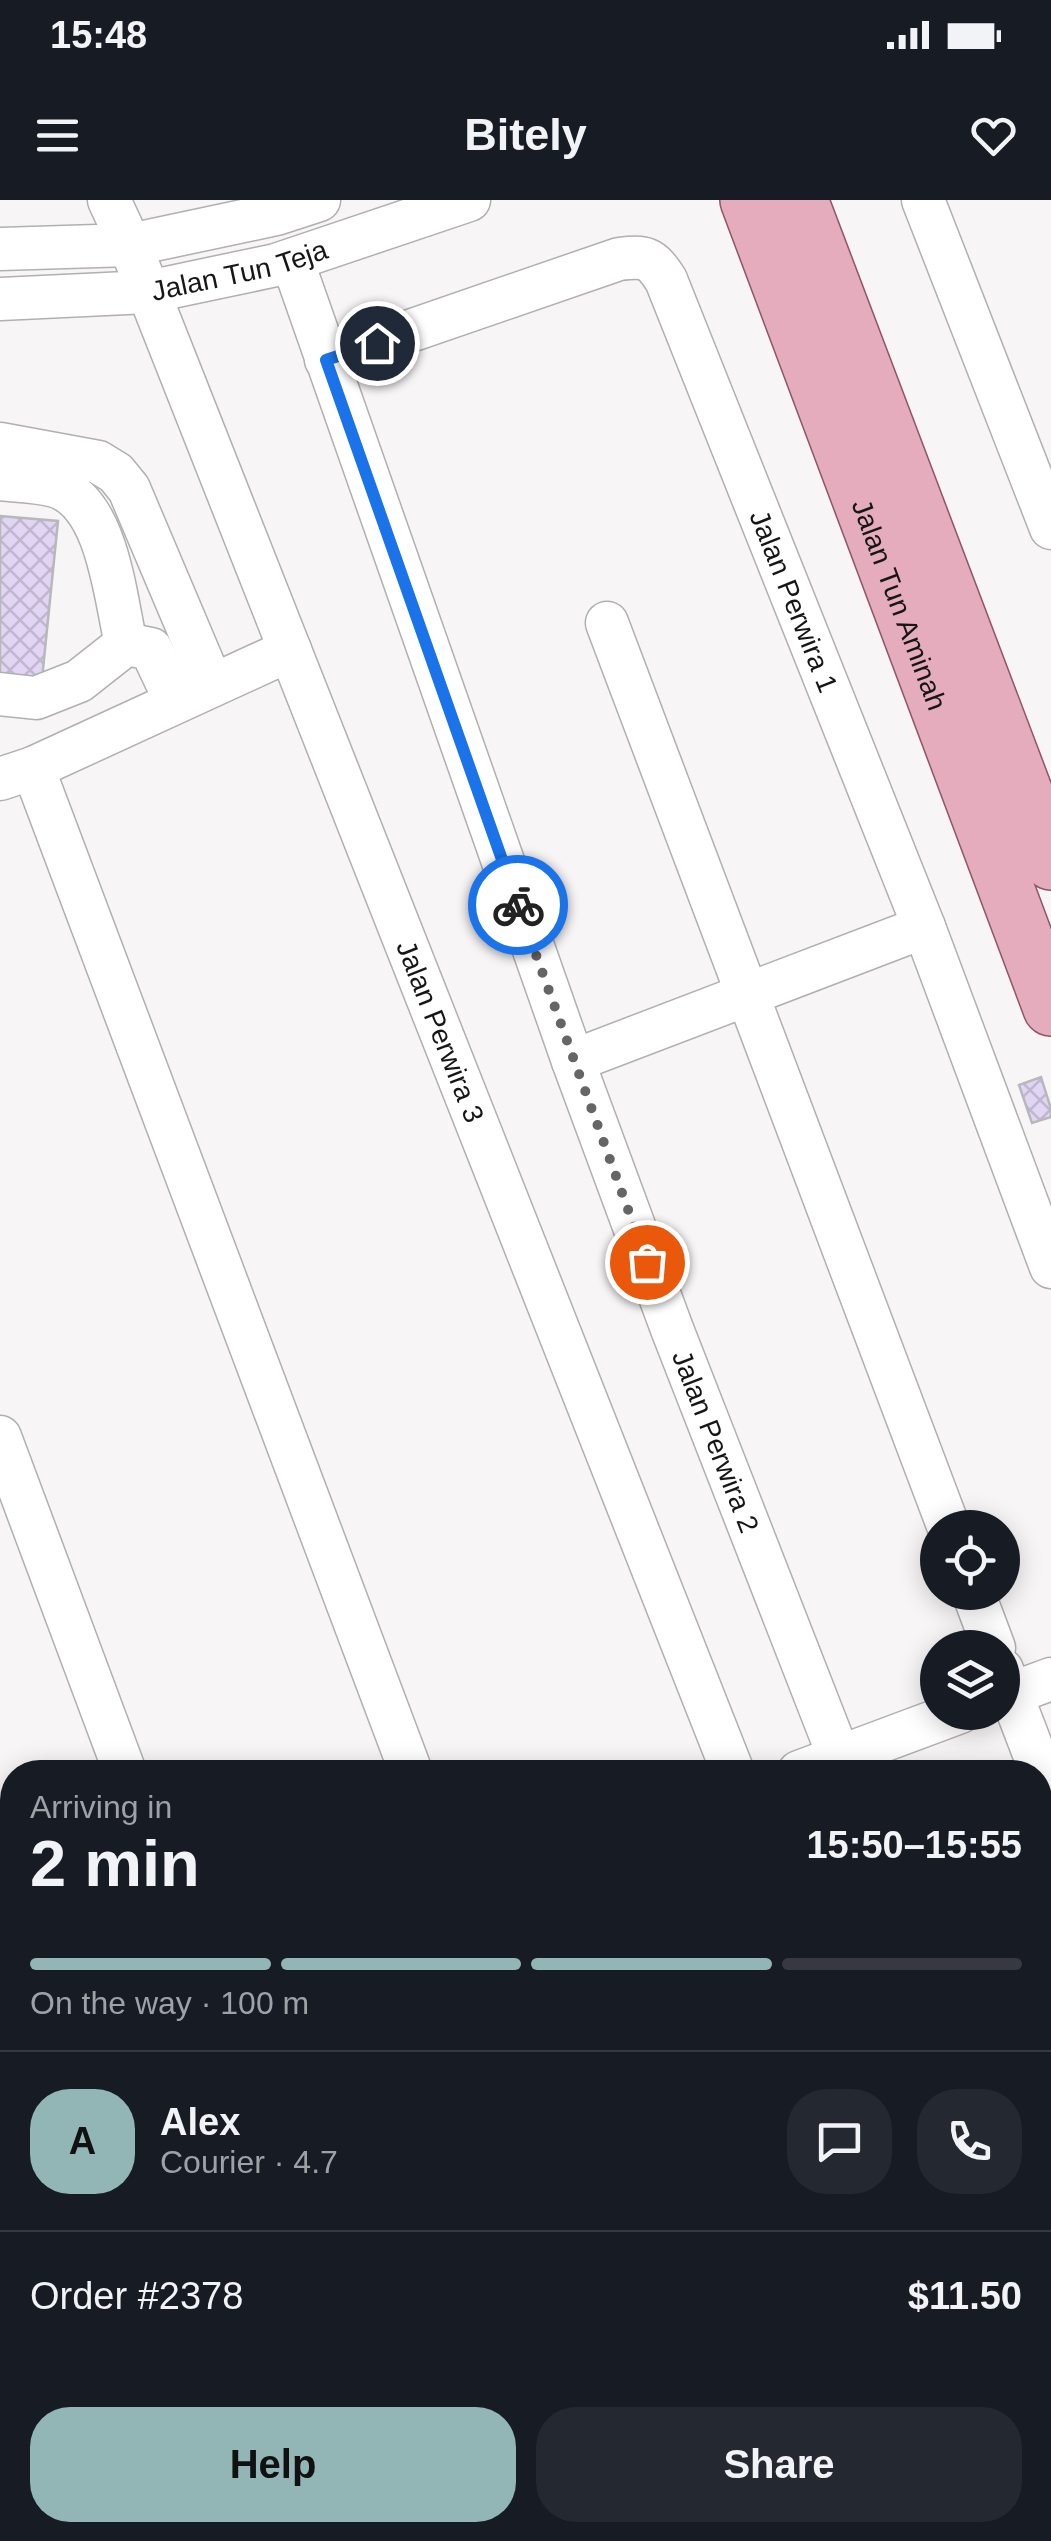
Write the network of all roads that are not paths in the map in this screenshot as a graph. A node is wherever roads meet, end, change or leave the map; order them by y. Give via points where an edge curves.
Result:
1 (109, 200) edge
2 (319, 200) edge
3 (469, 200) edge
4 (706, 200) edge
5 (748, 200) edge
6 (800, 200) edge
7 (825, 200) edge
8 (923, 200) edge
9 (130, 245) junction
10 (0, 249) edge
11 (303, 256) junction
12 (830, 283) junction
13 (148, 292) junction
14 (0, 299) edge
15 (796, 330) junction
16 (339, 356) junction
17 (0, 444) edge
18 (0, 479) edge
19 (1051, 528) edge
20 (607, 623) dead end
21 (126, 644) junction
22 (290, 650) junction
23 (0, 694) edge
24 (194, 694) junction
25 (16, 774) edge
26 (1051, 862) edge
27 (924, 927) junction
28 (748, 995) junction
29 (1051, 1008) edge
30 (574, 1061) junction
31 (1051, 1267) edge
32 (0, 1437) edge
33 (942, 1510) edge
34 (1051, 1678) edge
35 (1020, 1684) edge
36 (1020, 1723) edge
37 (920, 1730) edge
38 (121, 1760) edge
39 (406, 1760) edge
40 (728, 1760) edge
41 (840, 1760) edge
42 (853, 1760) edge
43 (1035, 1760) edge

1 - 9 street, Jalan Perwira 3
2 - 9 street, Jalan Tun Teja
3 - 11 street, Jalan Tun Teja
4 - 15 main road
5 - 15 main road, Jalan Tun Aminah
6 - 12 main road, Jalan Tun Aminah
7 - 12 main road
8 - 19 street
9 - 10 street, Jalan Tun Teja
9 - 13 street, Jalan Perwira 3
11 - 13 street, Jalan Tun Teja
11 - 16 street, Jalan Perwira 2
12 - 26 main road, Jalan Tun Aminah
13 - 14 street, Jalan Tun Teja
13 - 22 street, Jalan Perwira 3
15 - 29 main road, Jalan Tun Aminah
16 - 27 street, Jalan Perwira 1 via 620,259 642,256 656,264
16 - 30 street, Jalan Perwira 2
17 - 24 street via 98,462 116,472 129,489
18 - 21 street via 57,486 85,505 101,533
20 - 28 street
21 - 23 street via 79,681 36,698
21 - 24 street via 151,649
22 - 24 street
22 - 40 street, Jalan Perwira 3
24 - 25 street
25 - 39 street
27 - 28 street
27 - 31 street, Jalan Perwira 1
28 - 30 street
28 - 33 street
30 - 41 street, Jalan Perwira 2
32 - 38 street
34 - 35 street
36 - 43 street
37 - 42 street

